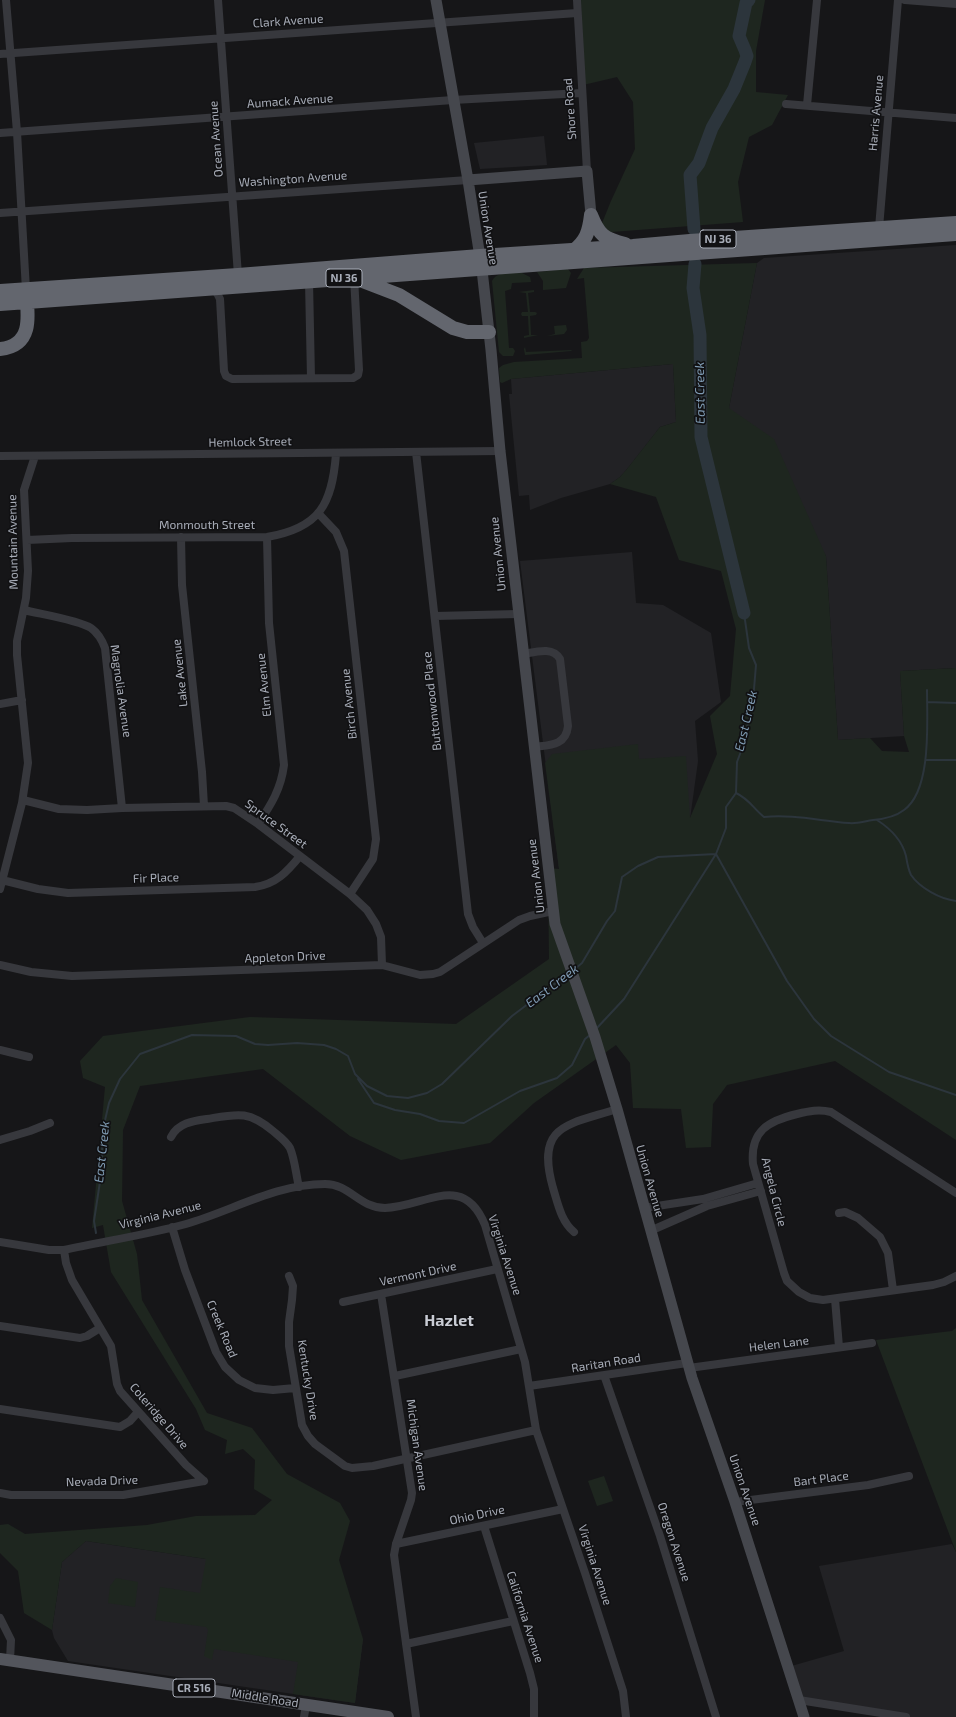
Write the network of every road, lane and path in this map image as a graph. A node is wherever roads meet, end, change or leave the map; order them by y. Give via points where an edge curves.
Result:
1 (6, 0) edge
2 (218, 0) edge
3 (436, 0) edge
4 (577, 0) edge
5 (817, 0) edge
6 (898, 0) edge
7 (905, 0) edge
8 (956, 4) edge
9 (577, 13) junction
10 (440, 22) junction
11 (221, 38) junction
12 (10, 53) junction
13 (0, 54) edge
14 (582, 93) junction
15 (453, 100) junction
16 (786, 104) dead end
17 (807, 105) junction
18 (888, 112) junction
19 (226, 117) junction
20 (956, 118) edge
21 (17, 132) junction
22 (0, 133) edge
23 (587, 171) junction
24 (468, 180) junction
25 (232, 196) junction
26 (22, 211) junction
27 (0, 213) edge
28 (591, 216) junction
29 (956, 223) edge
30 (879, 228) junction
31 (956, 234) edge
32 (633, 246) junction
33 (573, 251) junction
34 (480, 256) junction
35 (482, 270) junction
36 (238, 276) junction
37 (354, 277) junction
38 (309, 281) junction
39 (207, 288) junction
40 (0, 291) edge
41 (27, 296) junction
42 (0, 304) edge
43 (489, 332) junction
44 (0, 349) edge
45 (310, 378) junction
46 (500, 451) junction
47 (416, 452) junction
48 (336, 454) junction
49 (0, 456) edge
50 (35, 456) junction
51 (318, 513) junction
52 (267, 537) junction
53 (181, 538) junction
54 (27, 540) junction
55 (24, 610) junction
56 (518, 614) junction
57 (434, 616) junction
58 (523, 654) junction
59 (22, 700) junction
60 (0, 704) edge
61 (534, 747) junction
62 (23, 800) junction
63 (204, 806) junction
64 (122, 808) junction
65 (258, 824) junction
66 (300, 856) junction
67 (2, 880) junction
68 (0, 889) edge
69 (350, 894) junction
70 (553, 911) junction
71 (483, 943) junction
72 (0, 965) edge
73 (382, 966) junction
74 (0, 1050) edge
75 (29, 1057) dead end
76 (617, 1109) junction
77 (50, 1123) dead end
78 (170, 1137) dead end
79 (0, 1140) edge
80 (758, 1183) junction
81 (299, 1187) junction
82 (761, 1191) junction
83 (956, 1193) edge
84 (644, 1208) junction
85 (839, 1213) dead end
86 (172, 1227) junction
87 (650, 1231) junction
88 (574, 1232) dead end
89 (0, 1242) edge
90 (64, 1250) junction
91 (497, 1269) junction
92 (289, 1276) dead end
93 (956, 1276) edge
94 (893, 1290) junction
95 (381, 1294) junction
96 (835, 1299) junction
97 (343, 1302) dead end
98 (0, 1326) edge
99 (100, 1328) junction
100 (872, 1343) dead end
101 (839, 1347) junction
102 (521, 1349) junction
103 (688, 1365) junction
104 (604, 1375) junction
105 (395, 1376) junction
106 (529, 1386) junction
107 (295, 1388) junction
108 (0, 1410) edge
109 (138, 1412) junction
110 (536, 1430) junction
111 (407, 1458) junction
112 (910, 1476) dead end
113 (204, 1481) joint
114 (0, 1493) edge
115 (735, 1502) junction
116 (563, 1509) junction
117 (484, 1526) junction
118 (396, 1544) junction
119 (0, 1618) edge
120 (513, 1621) junction
121 (406, 1644) junction
122 (5, 1659) edge
123 (799, 1700) junction
124 (306, 1704) junction
125 (304, 1717) edge
126 (388, 1717) edge
127 (416, 1717) edge
128 (534, 1717) edge
129 (626, 1717) edge
130 (716, 1717) edge
131 (804, 1717) edge
132 (906, 1717) edge

1 - 12 street
2 - 11 street, Ocean Avenue
3 - 10 street, Union Avenue
4 - 9 street, Shore Road
5 - 17 street
6 - 18 street, Harris Avenue
7 - 8 street
9 - 10 street, Clark Avenue
9 - 14 street, Shore Road
10 - 11 street, Clark Avenue
10 - 15 street, Union Avenue
11 - 12 street, Clark Avenue
11 - 19 street, Ocean Avenue
12 - 13 street, Clark Avenue
12 - 21 street
14 - 15 street, Aumack Avenue
14 - 23 street, Shore Road
15 - 19 street, Aumack Avenue
15 - 24 street, Union Avenue
16 - 17 street
17 - 18 street
18 - 20 street
18 - 30 street, Harris Avenue
19 - 21 street, Aumack Avenue
19 - 25 street, Ocean Avenue
21 - 22 street, Aumack Avenue
21 - 26 street
23 - 24 street, Washington Avenue
23 - 28 street, Shore Road
24 - 25 street, Washington Avenue
24 - 34 street, Union Avenue
25 - 26 street, Washington Avenue
25 - 36 street, Ocean Avenue
26 - 27 street, Washington Avenue
26 - 41 street
28 - 32 highway via 598,231 608,240
28 - 33 highway via 587,235
29 - 30 highway, NJ 36
30 - 32 highway, NJ 36
31 - 35 highway, NJ 36
32 - 33 highway, NJ 36
33 - 34 highway, NJ 36
34 - 35 street, Union Avenue
34 - 36 highway, NJ 36
35 - 37 highway, NJ 36
35 - 43 street, Union Avenue
36 - 41 highway, NJ 36
37 - 38 highway, NJ 36
37 - 43 highway via 399,295 453,328 467,332
37 - 45 street via 358,375 353,378
38 - 39 highway, NJ 36
38 - 45 street
39 - 41 highway, NJ 36
39 - 45 street via 217,293 220,299 226,376 232,379
40 - 41 highway, NJ 36
41 - 42 highway, NJ 36
41 - 44 highway via 28,323 25,334 16,344
43 - 46 street, Union Avenue
46 - 47 street, Hemlock Street
46 - 56 street, Union Avenue
47 - 48 street, Hemlock Street
47 - 57 street, Buttonwood Place
48 - 50 street, Hemlock Street
48 - 51 street, Monmouth Street via 332,488
49 - 50 street, Hemlock Street
50 - 54 street, Mountain Avenue via 24,490
51 - 52 street, Monmouth Street via 296,530
51 - 69 street, Birch Avenue via 336,532 344,552 376,839 373,859
52 - 53 street, Monmouth Street
52 - 65 street, Elm Avenue via 269,623 284,765 276,796
53 - 54 street, Monmouth Street
53 - 63 street, Lake Avenue via 182,585
54 - 55 street, Mountain Avenue via 28,571
55 - 59 street, Mountain Avenue via 17,641
55 - 64 street, Magnolia Avenue via 86,625 98,634 102,641 106,656
56 - 57 street
56 - 58 street, Union Avenue
57 - 71 street, Buttonwood Place via 468,914
58 - 61 street, Union Avenue
58 - 61 street via 550,651 558,655 568,726 568,732 562,741
59 - 60 street
59 - 62 street, Mountain Avenue via 28,759
61 - 70 street, Union Avenue
62 - 64 street, Spruce Street via 59,809
62 - 67 street, Mountain Avenue
63 - 64 street, Spruce Street
63 - 65 street, Spruce Street via 234,808
65 - 66 street, Spruce Street
66 - 67 street, Fir Place via 280,878 255,887 68,893 38,890
66 - 69 street, Spruce Street
67 - 68 street, Mountain Avenue
69 - 73 street, Spruce Street via 367,910 376,924 381,937
70 - 71 street, Appleton Drive via 519,920
70 - 76 street, Union Avenue via 555,924 595,1037
71 - 73 street, Appleton Drive via 433,974 420,974
72 - 73 street, Appleton Drive via 31,972 72,976
74 - 75 street
76 - 84 street, Union Avenue
76 - 88 street via 571,1123 557,1133 550,1145 548,1170 559,1209 568,1227
77 - 79 street
78 - 81 street via 179,1126 192,1121 237,1114 254,1117 279,1136 289,1148
80 - 82 street, Angela Circle
80 - 83 street, Angela Circle via 752,1156 760,1132 782,1118 822,1110 838,1115
80 - 84 street via 703,1199
81 - 86 street, Virginia Avenue via 261,1196 193,1222
81 - 91 street, Virginia Avenue via 336,1185 364,1204 376,1207 390,1207 452,1194 459,1196 475,1208 483,1220
82 - 87 street via 707,1206
82 - 96 street, Angela Circle via 787,1281 810,1298
84 - 87 street, Union Avenue
85 - 94 street via 845,1212 858,1218 880,1237 888,1253
86 - 90 street, Virginia Avenue
86 - 107 street, Creek Road via 184,1270 216,1352 225,1367 239,1380 256,1388
87 - 103 street, Union Avenue
89 - 90 street, Virginia Avenue
90 - 99 street, Coleridge Drive via 72,1280
91 - 95 street, Vermont Drive
91 - 102 street, Virginia Avenue
92 - 107 street, Kentucky Drive via 293,1286 289,1346
93 - 94 street, Angela Circle via 933,1285
94 - 96 street, Angela Circle
95 - 97 street, Vermont Drive
95 - 105 street, Michigan Avenue
96 - 101 street
98 - 99 street via 80,1338
99 - 109 street, Coleridge Drive via 114,1353 120,1391
100 - 101 street, Helen Lane
101 - 103 street, Helen Lane
102 - 105 street
102 - 106 street, Virginia Avenue
103 - 104 street, Raritan Road
103 - 115 street, Union Avenue
104 - 106 street, Raritan Road
104 - 130 street, Oregon Avenue via 660,1536
105 - 111 street, Michigan Avenue
106 - 110 street, Virginia Avenue
107 - 111 street, Kentucky Drive via 300,1418 308,1436 345,1466 373,1466
108 - 109 street via 120,1427
109 - 113 street, Coleridge Drive
110 - 111 street, Kentucky Drive
110 - 116 street, Virginia Avenue
111 - 118 street, Michigan Avenue via 412,1493
112 - 115 street, Bart Place via 868,1485
113 - 114 street, Nevada Drive via 118,1495
115 - 123 street, Union Avenue
116 - 117 street, Ohio Drive
116 - 129 street, Virginia Avenue via 623,1691
117 - 118 street, Ohio Drive
117 - 120 street, California Avenue
118 - 121 street, Michigan Avenue via 394,1555
119 - 122 street via 11,1640
120 - 121 street
120 - 128 street, California Avenue via 534,1690
121 - 127 street, Michigan Avenue
122 - 124 main road, Middle Road / CR 516
123 - 131 street, Union Avenue
123 - 132 street
124 - 125 street
124 - 126 main road, Middle Road / CR 516

